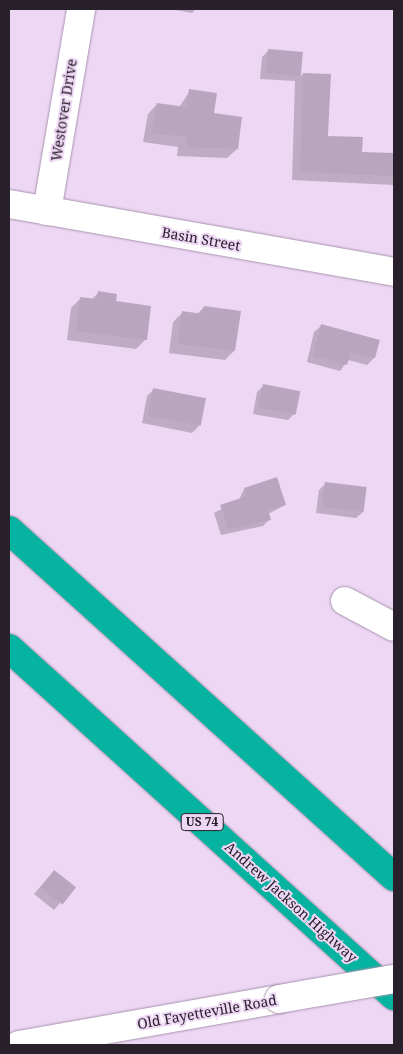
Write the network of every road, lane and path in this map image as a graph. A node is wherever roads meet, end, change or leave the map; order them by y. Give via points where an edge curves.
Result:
1 (81, 9) edge
2 (9, 204) edge
3 (47, 211) junction
4 (394, 272) edge
5 (9, 530) edge
6 (346, 601) dead end
7 (394, 627) edge
8 (9, 648) edge
9 (394, 877) edge
10 (394, 978) edge
11 (394, 996) edge
12 (20, 1045) edge

1 - 3 street, Westover Drive
2 - 3 street, Basin Street
3 - 4 street, Basin Street
5 - 9 highway
6 - 7 street
8 - 11 highway, Andrew Jackson Highway / US 74
10 - 12 street, Old Fayetteville Road, bridge

